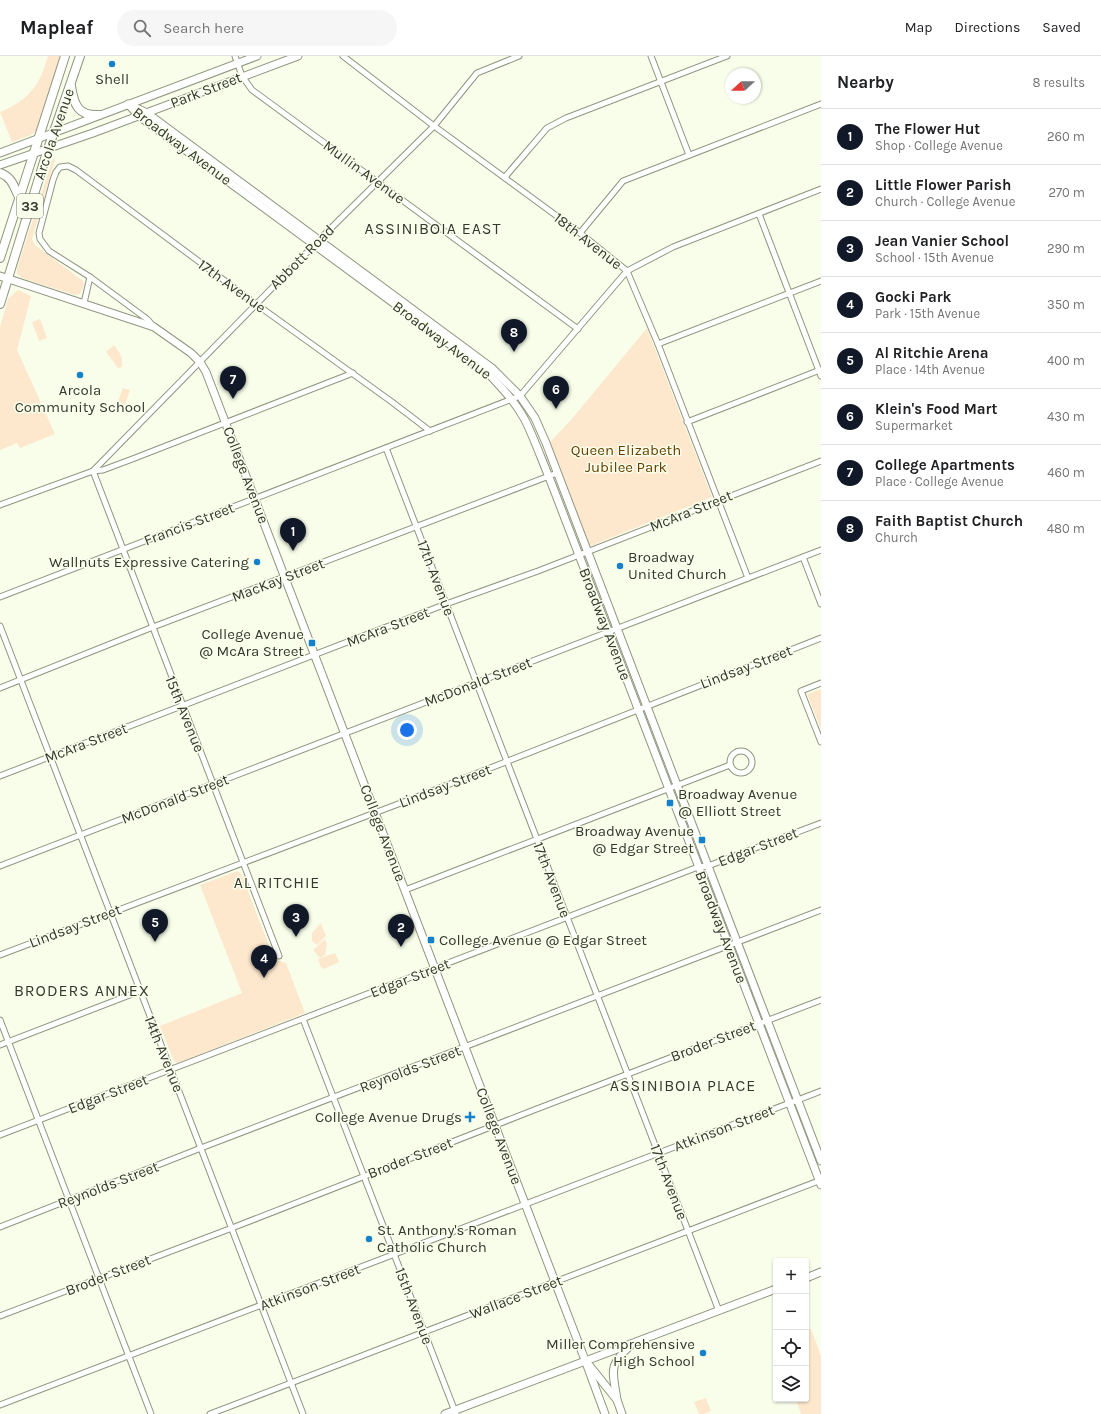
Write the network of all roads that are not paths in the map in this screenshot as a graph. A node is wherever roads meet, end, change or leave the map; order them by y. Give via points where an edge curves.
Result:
1 (65, 56) edge
2 (80, 56) edge
3 (257, 56) edge
4 (298, 56) edge
5 (343, 56) edge
6 (519, 56) edge
7 (651, 56) edge
8 (727, 56) edge
9 (236, 60) edge
10 (242, 76) junction
11 (660, 81) junction
12 (71, 84) junction
13 (128, 104) junction
14 (821, 104) edge
15 (147, 113) junction
16 (99, 116) junction
17 (139, 116) junction
18 (434, 126) junction
19 (54, 133) junction
20 (38, 139) junction
21 (48, 149) junction
22 (0, 153) edge
23 (33, 154) junction
24 (689, 155) junction
25 (0, 165) edge
26 (0, 173) edge
27 (505, 177) junction
28 (378, 183) junction
29 (821, 190) edge
30 (19, 198) junction
31 (49, 198) joint
32 (758, 214) junction
33 (580, 233) junction
34 (317, 243) junction
35 (0, 258) edge
36 (627, 271) junction
37 (90, 277) junction
38 (4, 278) edge
39 (821, 281) edge
40 (789, 293) junction
41 (84, 303) junction
42 (0, 304) edge
43 (256, 304) junction
44 (154, 327) junction
45 (578, 329) junction
46 (658, 344) junction
47 (200, 362) junction
48 (820, 372) edge
49 (352, 373) junction
50 (520, 396) junction
51 (512, 400) junction
52 (226, 422) junction
53 (687, 422) junction
54 (430, 431) junction
55 (386, 448) junction
56 (821, 460) edge
57 (93, 471) junction
58 (557, 474) junction
59 (548, 477) junction
60 (255, 499) junction
61 (718, 500) junction
62 (0, 505) edge
63 (416, 526) junction
64 (122, 550) junction
65 (821, 550) edge
66 (587, 551) junction
67 (578, 555) junction
68 (803, 557) junction
69 (285, 578) junction
70 (748, 578) junction
71 (0, 597) edge
72 (446, 604) junction
73 (821, 604) edge
74 (0, 626) edge
75 (153, 628) junction
76 (618, 629) junction
77 (608, 633) junction
78 (821, 638) edge
79 (315, 655) junction
80 (21, 680) junction
81 (476, 683) junction
82 (821, 683) edge
83 (0, 688) edge
84 (183, 706) junction
85 (647, 706) junction
86 (638, 710) junction
87 (345, 733) junction
88 (821, 742) edge
89 (50, 756) junction
90 (507, 762) junction
91 (730, 765) junction
92 (0, 776) edge
93 (213, 784) junction
94 (677, 785) junction
95 (668, 788) junction
96 (375, 812) junction
97 (821, 823) edge
98 (80, 835) junction
99 (537, 840) junction
100 (243, 862) junction
101 (0, 866) edge
102 (708, 866) junction
103 (698, 867) junction
104 (405, 890) junction
105 (821, 910) edge
106 (110, 913) junction
107 (567, 918) junction
108 (737, 943) junction
109 (729, 946) junction
110 (0, 955) edge
111 (279, 956) dead end
112 (435, 969) junction
113 (140, 991) junction
114 (597, 996) junction
115 (821, 1000) edge
116 (303, 1019) junction
117 (0, 1020) edge
118 (767, 1020) junction
119 (758, 1023) junction
120 (9, 1042) junction
121 (0, 1045) edge
122 (465, 1047) junction
123 (171, 1070) junction
124 (627, 1074) junction
125 (821, 1091) edge
126 (334, 1098) junction
127 (797, 1100) junction
128 (789, 1103) junction
129 (39, 1120) junction
130 (495, 1125) junction
131 (0, 1135) edge
132 (201, 1148) junction
133 (658, 1153) junction
134 (821, 1161) edge
135 (364, 1176) junction
136 (820, 1182) edge
137 (70, 1200) junction
138 (526, 1204) junction
139 (0, 1227) edge
140 (232, 1228) junction
141 (688, 1231) junction
142 (394, 1254) junction
143 (821, 1272) edge
144 (809, 1277) edge
145 (99, 1278) junction
146 (555, 1282) junction
147 (773, 1290) edge
148 (261, 1305) junction
149 (719, 1311) junction
150 (0, 1316) edge
151 (424, 1332) junction
152 (633, 1343) junction
153 (129, 1356) junction
154 (585, 1360) junction
155 (291, 1384) junction
156 (617, 1400) junction
157 (0, 1406) edge
158 (455, 1412) edge
159 (151, 1414) edge
160 (210, 1414) edge
161 (303, 1414) edge
162 (445, 1414) edge
163 (605, 1414) edge
164 (622, 1414) edge

1 - 20 main road, Arcola Avenue / 33
2 - 12 main road, Arcola Avenue / 33
3 - 9 street, Park Street
4 - 10 street, Park Street
5 - 18 street, 18th Avenue
6 - 18 street, Abbott Road via 477,73
7 - 11 street
8 - 11 street
9 - 10 street, Mullin Avenue
9 - 13 street, Park Street
10 - 15 street, Park Street
10 - 28 street, Mullin Avenue via 252,90
11 - 24 street
11 - 27 street via 547,128
12 - 16 main road via 74,100 81,112
12 - 19 main road, Arcola Avenue / 33
13 - 15 street, Broadway Avenue
13 - 16 street, Park Street
13 - 17 street, Broadway Avenue
14 - 24 street
15 - 17 street, Park Street
15 - 34 street, Broadway Avenue
16 - 19 street, Park Street
17 - 21 street, Park Street
17 - 34 street, Broadway Avenue
18 - 27 street, 18th Avenue
18 - 28 street, Abbott Road
19 - 20 street, Park Street
19 - 21 main road, Arcola Avenue / 33
20 - 22 street, Park Street
20 - 23 main road, Arcola Avenue / 33
21 - 23 street, Park Street
21 - 38 main road, Arcola Avenue / 33
23 - 25 street, Park Street
23 - 30 main road, Arcola Avenue / 33
24 - 33 street via 623,181
26 - 30 main road via 12,181
27 - 33 street, 18th Avenue
28 - 34 street, Abbott Road
28 - 45 street, Mullin Avenue
29 - 32 street
30 - 35 main road, Arcola Avenue / 33
31 - 37 street, College Avenue via 39,233 40,239 49,251
31 - 43 street, 17th Avenue via 56,172 60,167 68,166 76,170
32 - 36 street via 673,247
32 - 40 street
33 - 36 street, 18th Avenue
34 - 43 street, Abbott Road
34 - 50 street, Broadway Avenue via 492,368
34 - 51 street, Broadway Avenue via 486,371
36 - 45 street
36 - 46 street, 18th Avenue
37 - 41 street
37 - 44 street, College Avenue
38 - 41 street, College Avenue
38 - 42 main road, Arcola Avenue / 33
39 - 40 street
40 - 46 street
40 - 48 street
41 - 44 street, College Avenue
43 - 47 street, Abbott Road
43 - 49 street, 17th Avenue
44 - 47 street, College Avenue
45 - 50 street
46 - 53 street, 18th Avenue
47 - 52 street, College Avenue
47 - 57 street, Abbott Road
48 - 53 street
49 - 52 street
49 - 54 street, 17th Avenue
50 - 51 street, Francis Street
50 - 58 street, Broadway Avenue via 535,418
51 - 54 street, Francis Street
51 - 59 street, Broadway Avenue via 534,439
52 - 57 street via 103,470
52 - 60 street, College Avenue
53 - 61 street, 18th Avenue
54 - 55 street, Francis Street
55 - 60 street, Francis Street
55 - 63 street, 17th Avenue
56 - 61 street, McAra Street
57 - 62 street
57 - 64 street, 15th Avenue
58 - 59 street, MacKay Street
58 - 66 street, Broadway Avenue
59 - 63 street, MacKay Street
59 - 67 street, Broadway Avenue
60 - 64 street, Francis Street
60 - 69 street, College Avenue
61 - 66 street, McAra Street
61 - 70 street, 18th Avenue
63 - 69 street, MacKay Street
63 - 72 street, 17th Avenue
64 - 71 street, Francis Street
64 - 75 street, 15th Avenue
65 - 68 street, McDonald Street
66 - 67 street, McAra Street
66 - 76 street, Broadway Avenue
67 - 72 street, McAra Street
67 - 77 street, Broadway Avenue
68 - 70 street, McDonald Street
68 - 73 street
69 - 75 street, MacKay Street
69 - 79 street, College Avenue
70 - 76 street, McDonald Street
72 - 79 street, McAra Street
72 - 81 street, 17th Avenue
74 - 80 street, 14th Avenue
75 - 80 street, MacKay Street
75 - 84 street, 15th Avenue
76 - 77 street, McDonald Street
76 - 85 street, Broadway Avenue
77 - 81 street, McDonald Street
77 - 86 street, Broadway Avenue
78 - 85 street, Lindsay Street
79 - 84 street, McAra Street
79 - 87 street, College Avenue
80 - 83 street, MacKay Street
80 - 89 street, 14th Avenue
81 - 87 street, McDonald Street
81 - 90 street, 17th Avenue
82 - 88 street via 801,691
84 - 89 street, McAra Street
84 - 93 street, 15th Avenue
85 - 86 street, Lindsay Street
85 - 94 street, Broadway Avenue
86 - 90 street, Lindsay Street
86 - 95 street, Broadway Avenue
87 - 93 street, McDonald Street
87 - 96 street, College Avenue
89 - 92 street, McAra Street
89 - 98 street, 14th Avenue
90 - 96 street, Lindsay Street
90 - 99 street, 17th Avenue
91 - 91 street via 737,772 744,772 750,767 752,759 748,753 739,751 730,757
91 - 94 street
93 - 98 street, McDonald Street
93 - 100 street, 15th Avenue
94 - 95 street
94 - 102 street, Broadway Avenue
95 - 99 street
95 - 103 street, Broadway Avenue
96 - 100 street, Lindsay Street
96 - 104 street, College Avenue
97 - 102 street, Edgar Street
98 - 101 street, McDonald Street
98 - 106 street, 14th Avenue
99 - 104 street
99 - 107 street, 17th Avenue
100 - 106 street, Lindsay Street
100 - 111 street, 15th Avenue
102 - 103 street, Edgar Street
102 - 108 street, Broadway Avenue
103 - 107 street, Edgar Street
103 - 109 street, Broadway Avenue
104 - 112 street, College Avenue
105 - 108 street, Reynolds Street
106 - 110 street, Lindsay Street
106 - 113 street, 14th Avenue
107 - 112 street, Edgar Street
107 - 114 street, 17th Avenue
108 - 109 street, Reynolds Street
108 - 118 street, Broadway Avenue
109 - 114 street, Reynolds Street
109 - 119 street, Broadway Avenue
112 - 116 street, Edgar Street
112 - 122 street, College Avenue
113 - 120 street
113 - 123 street, 14th Avenue
114 - 122 street, Reynolds Street
114 - 124 street, 17th Avenue
115 - 118 street, Broder Street
116 - 123 street, Edgar Street
116 - 126 street, 15th Avenue
117 - 120 street
118 - 119 street, Broder Street
118 - 127 street, Broadway Avenue
119 - 124 street, Broder Street
119 - 128 street, Broadway Avenue
120 - 121 street
120 - 129 street
122 - 126 street, Reynolds Street
122 - 130 street, College Avenue
123 - 129 street, Edgar Street
123 - 132 street, 14th Avenue
124 - 130 street, Broder Street
124 - 133 street, 17th Avenue
125 - 127 street, Atkinson Street
126 - 132 street, Reynolds Street
126 - 135 street, 15th Avenue
127 - 128 street, Atkinson Street
127 - 134 street, Broadway Avenue
128 - 133 street, Atkinson Street
128 - 136 street, Broadway Avenue
129 - 131 street, Edgar Street
129 - 137 street
130 - 135 street, Broder Street
130 - 138 street, College Avenue
132 - 137 street, Reynolds Street
132 - 140 street, 14th Avenue
133 - 138 street, Atkinson Street
133 - 141 street, 17th Avenue
135 - 140 street, Broder Street
135 - 142 street, 15th Avenue
136 - 141 street, Wallace Street
137 - 139 street, Reynolds Street
137 - 145 street
138 - 142 street, Atkinson Street
138 - 146 street, College Avenue
140 - 145 street, Broder Street
140 - 148 street, 14th Avenue
141 - 146 street, Wallace Street
141 - 149 street, 17th Avenue
142 - 148 street, Atkinson Street
142 - 151 street, 15th Avenue
143 - 144 street
145 - 150 street, Broder Street
145 - 153 street
146 - 151 street, Wallace Street
146 - 154 street, College Avenue
147 - 149 street
148 - 153 street, Atkinson Street
148 - 155 street, 14th Avenue
149 - 152 street
151 - 155 street, Wallace Street
151 - 158 street, 15th Avenue
152 - 154 street
152 - 156 street via 618,1357 612,1369
153 - 157 street, Atkinson Street
153 - 159 street
154 - 156 street, College Avenue
154 - 158 street
154 - 163 street, College Avenue
155 - 160 street, Wallace Street
155 - 161 street, 14th Avenue
156 - 164 street, College Avenue
158 - 162 street

